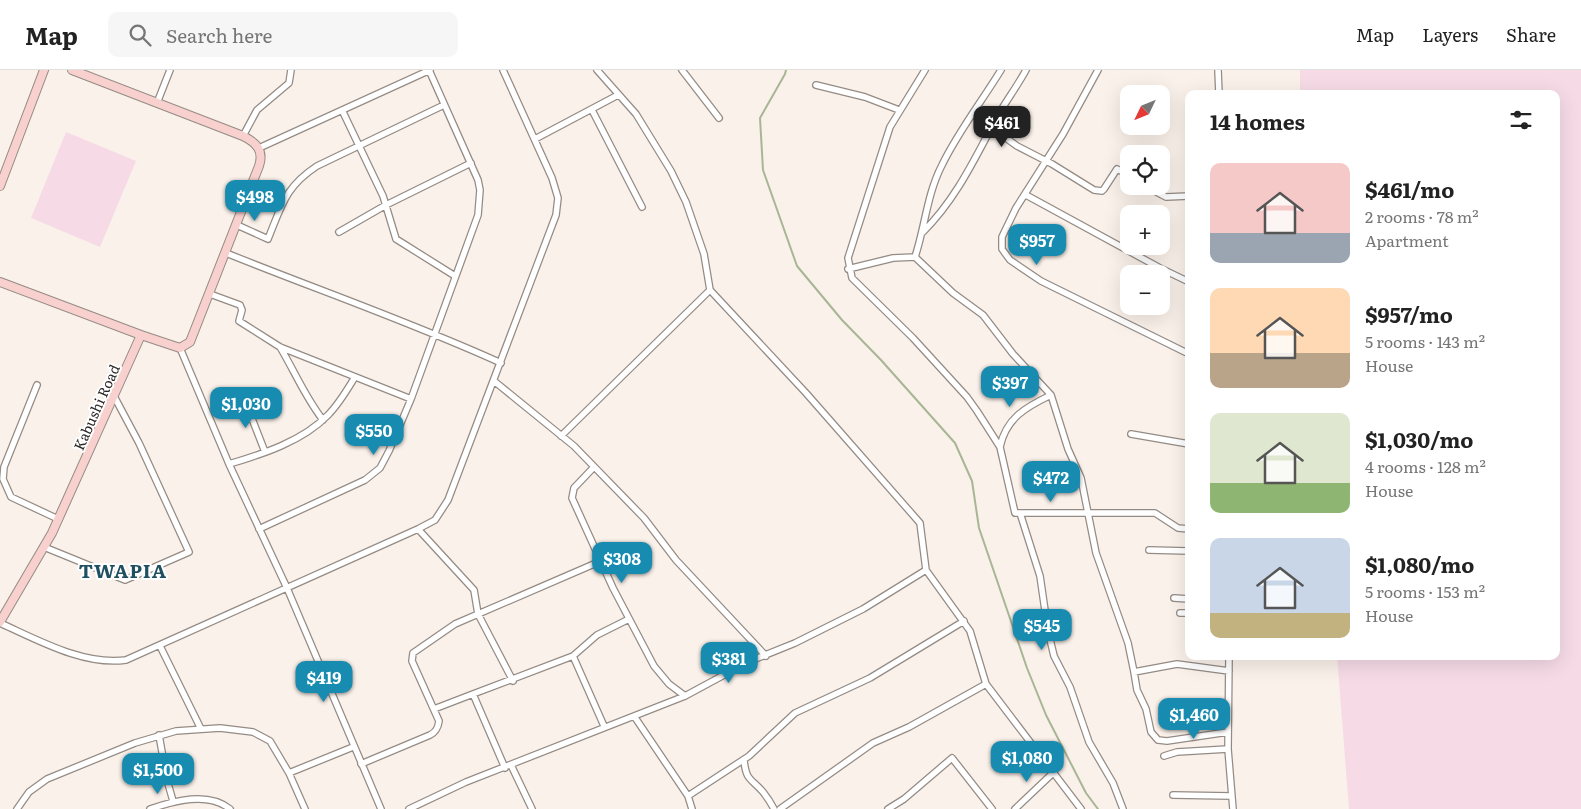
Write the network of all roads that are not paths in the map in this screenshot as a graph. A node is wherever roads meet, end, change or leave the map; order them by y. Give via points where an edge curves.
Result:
1 (44, 70) edge
2 (72, 70) edge
3 (170, 70) edge
4 (291, 70) edge
5 (429, 70) edge
6 (503, 70) edge
7 (597, 70) edge
8 (682, 70) edge
9 (925, 70) edge
10 (1001, 70) edge
11 (1026, 70) edge
12 (1098, 70) edge
13 (1218, 70) edge
14 (816, 85) dead end
15 (1219, 90) edge
16 (618, 95) junction
17 (157, 103) junction
18 (444, 105) junction
19 (342, 110) junction
20 (592, 110) junction
21 (899, 110) junction
22 (973, 114) junction
23 (719, 118) dead end
24 (991, 128) junction
25 (244, 136) junction
26 (535, 138) junction
27 (359, 146) junction
28 (260, 148) junction
29 (1045, 161) junction
30 (470, 163) junction
31 (3, 168) edge
32 (1120, 170) edge
33 (0, 186) edge
34 (1026, 195) junction
35 (1162, 195) edge
36 (1185, 196) edge
37 (386, 205) junction
38 (642, 207) dead end
39 (237, 225) junction
40 (339, 232) dead end
41 (923, 232) junction
42 (226, 253) junction
43 (915, 257) junction
44 (848, 269) junction
45 (455, 276) junction
46 (1185, 280) edge
47 (0, 282) edge
48 (710, 290) junction
49 (210, 294) junction
50 (434, 333) junction
51 (141, 335) junction
52 (280, 347) junction
53 (180, 348) junction
54 (1185, 352) edge
55 (501, 363) junction
56 (355, 377) junction
57 (494, 380) junction
58 (37, 385) dead end
59 (1051, 395) junction
60 (115, 398) junction
61 (244, 398) dead end
62 (411, 399) junction
63 (323, 420) junction
64 (1131, 434) dead end
65 (561, 436) junction
66 (1185, 443) edge
67 (1000, 447) junction
68 (265, 452) junction
69 (229, 464) junction
70 (594, 467) junction
71 (1020, 513) junction
72 (1087, 513) junction
73 (58, 519) junction
74 (259, 529) junction
75 (418, 529) junction
76 (1185, 529) edge
77 (44, 547) junction
78 (1149, 550) dead end
79 (1185, 551) edge
80 (601, 561) junction
81 (926, 570) junction
82 (287, 588) junction
83 (1174, 598) dead end
84 (1185, 599) edge
85 (1180, 613) dead end
86 (1185, 613) edge
87 (478, 614) junction
88 (628, 619) junction
89 (964, 621) junction
90 (0, 622) edge
91 (160, 646) junction
92 (573, 656) junction
93 (766, 656) junction
94 (1229, 660) edge
95 (1229, 671) junction
96 (1134, 672) junction
97 (513, 681) junction
98 (986, 684) junction
99 (473, 694) junction
100 (685, 696) junction
101 (434, 709) junction
102 (634, 716) junction
103 (604, 726) junction
104 (201, 729) junction
105 (1228, 732) junction
106 (159, 735) junction
107 (353, 746) junction
108 (1228, 749) junction
109 (1164, 756) dead end
110 (744, 760) junction
111 (361, 764) junction
112 (508, 766) junction
113 (1054, 772) junction
114 (289, 773) junction
115 (1173, 795) dead end
116 (688, 796) junction
117 (1232, 796) junction
118 (174, 801) junction
119 (17, 809) edge
120 (150, 809) edge
121 (230, 809) edge
122 (305, 809) edge
123 (381, 809) edge
124 (410, 809) edge
125 (532, 809) edge
126 (692, 809) edge
127 (774, 809) edge
128 (780, 809) edge
129 (888, 809) edge
130 (992, 809) edge
131 (1015, 809) edge
132 (1081, 809) edge
133 (1123, 809) edge
134 (1232, 809) edge

1 - 31 main road
2 - 17 main road
3 - 17 street
4 - 25 street via 289,84 257,110
5 - 18 street
5 - 19 street
6 - 26 street
7 - 16 street
8 - 23 street
9 - 21 street
10 - 22 street
11 - 24 street
12 - 29 street
13 - 15 street
14 - 21 street via 865,97
16 - 20 street
16 - 48 street via 654,141 686,202 708,266
17 - 25 main road
18 - 27 street
18 - 30 street
19 - 27 street
19 - 28 street
20 - 26 street
20 - 38 street
21 - 44 street via 859,220
22 - 24 street
22 - 41 street via 942,165 928,201
24 - 29 street
24 - 41 street via 957,192
25 - 28 main road
26 - 55 street via 558,198 556,215
27 - 37 street
27 - 39 street via 300,177 287,192 268,240
28 - 39 main road via 259,166
29 - 32 street via 1099,191 1104,189 1117,169
29 - 34 street
30 - 37 street
30 - 45 street via 480,190 480,206
31 - 33 main road
34 - 46 street
34 - 54 street via 1002,237 1002,249 1010,260 1066,294
35 - 36 street
37 - 40 street
37 - 45 street via 399,242
39 - 42 main road
41 - 43 street
42 - 49 main road
42 - 50 street
43 - 44 street via 893,258
43 - 59 street via 953,293 983,315
44 - 67 street via 852,278 967,397
45 - 50 street
47 - 51 main road
48 - 65 street
48 - 81 street via 920,523
49 - 52 street via 240,305 239,321
49 - 53 main road via 190,342
50 - 55 street
50 - 62 street
51 - 53 main road
51 - 60 main road, Kabushi Road
52 - 56 street
52 - 63 street via 308,400
53 - 69 street
55 - 57 street
56 - 62 street
56 - 63 street
57 - 65 street
57 - 75 street via 448,500 435,520
58 - 73 street via 4,466 3,479 11,497
59 - 67 street via 1014,419 1004,431
59 - 72 street via 1081,478
60 - 73 main road, Kabushi Road
60 - 77 street via 189,552 125,580
61 - 68 street
62 - 74 street via 380,468 365,480
63 - 68 street
64 - 66 street
65 - 70 street
67 - 71 street via 1015,513
68 - 69 street
69 - 74 street
70 - 80 street via 574,488 572,498
70 - 93 street via 644,518 676,560
71 - 72 street
71 - 133 street via 1040,576 1054,656 1070,688 1089,742 1113,783
72 - 76 street via 1155,513 1178,528
72 - 96 street via 1096,553 1128,643
73 - 77 main road, Kabushi Road
74 - 82 street
75 - 82 street
75 - 87 street via 474,590
77 - 90 main road, Kabushi Road
78 - 79 street
80 - 87 street
80 - 88 street
81 - 89 street
81 - 93 street via 863,609
82 - 91 street
82 - 107 street
83 - 84 street
85 - 86 street
87 - 97 street
87 - 101 street via 431,638 411,656
88 - 92 street via 597,635
88 - 100 street via 662,677
89 - 98 street via 977,650
89 - 110 street via 870,678 795,713
90 - 91 street via 94,660 126,660
91 - 104 street
92 - 97 street
92 - 103 street
93 - 100 street via 748,662
94 - 95 street
95 - 96 street via 1176,664
95 - 105 street
96 - 105 street via 1151,732 1158,740
97 - 99 street
98 - 113 street
98 - 128 street via 873,743
99 - 101 street
99 - 112 street
100 - 102 street
101 - 111 street via 439,721 435,732
102 - 103 street
102 - 116 street
103 - 112 street
104 - 106 street
104 - 114 street via 220,728 262,735 270,741
105 - 108 street
106 - 118 street
106 - 119 street via 47,779 30,792
107 - 111 street
107 - 114 street
108 - 109 street via 1177,752
108 - 117 street
110 - 116 street
110 - 127 street via 748,780 765,794
111 - 123 street
112 - 124 street
112 - 125 street
113 - 131 street
113 - 132 street
114 - 122 street
115 - 117 street
116 - 126 street
117 - 134 street
118 - 120 street
118 - 121 street via 213,800
129 - 130 street via 952,758

